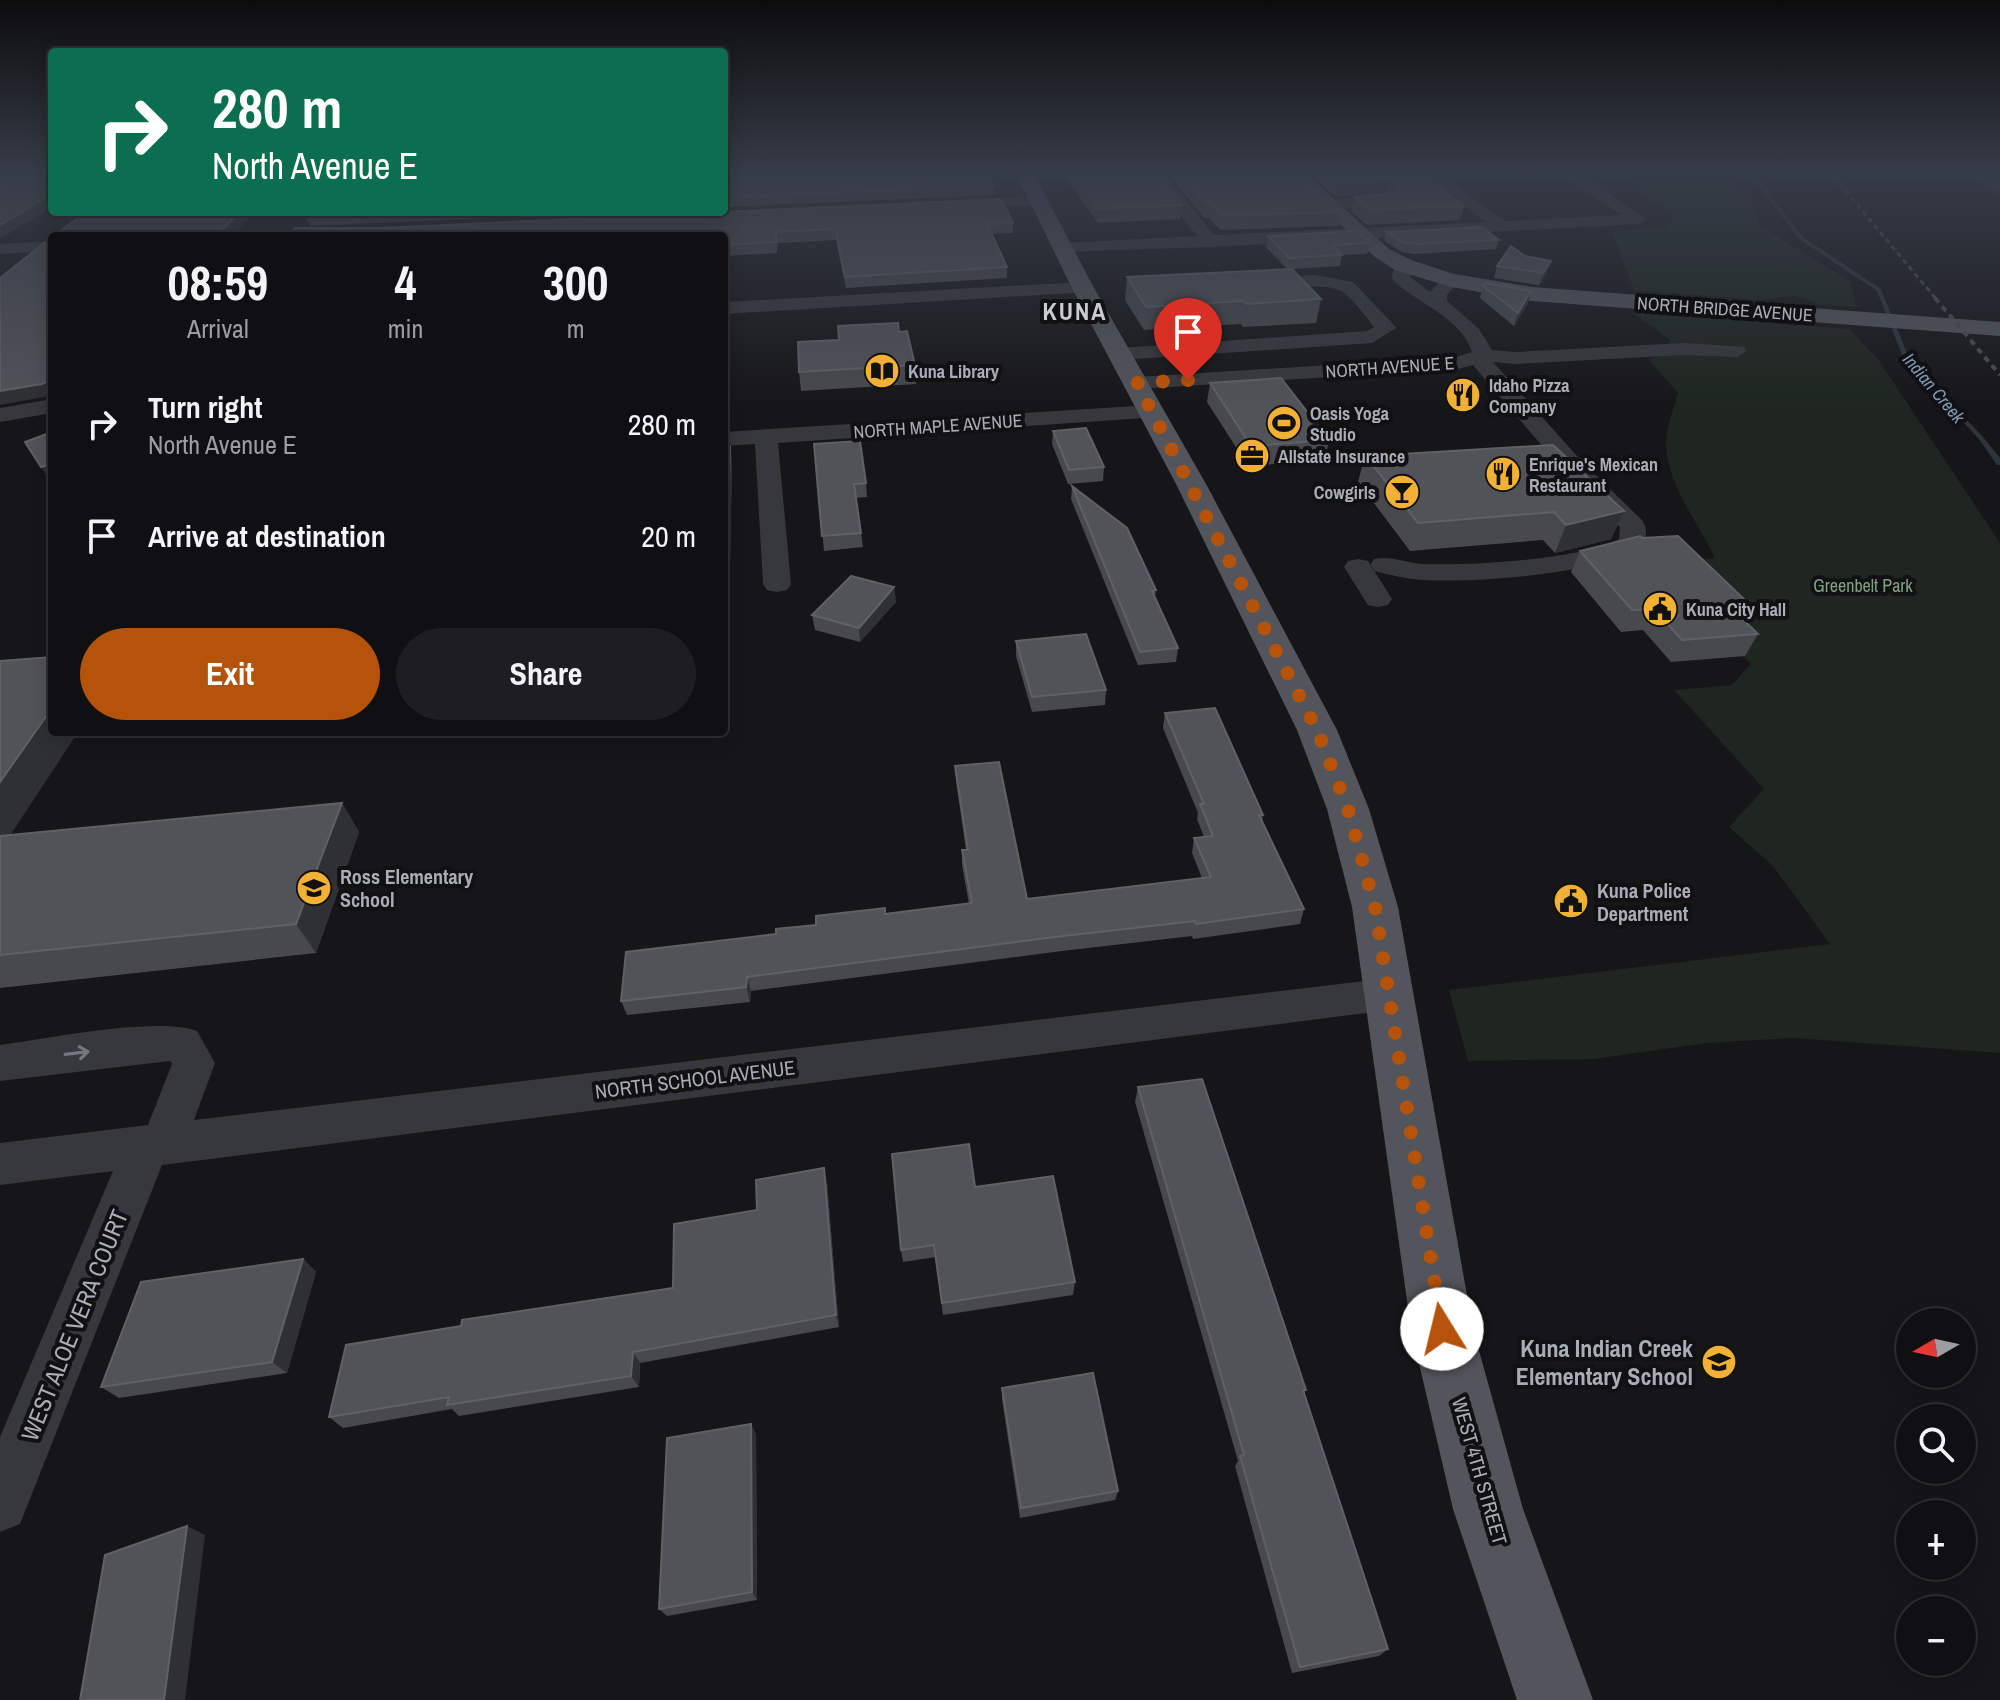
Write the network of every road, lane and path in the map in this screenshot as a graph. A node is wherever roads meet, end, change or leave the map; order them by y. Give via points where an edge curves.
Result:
1 (24, 249) edge
2 (1064, 249) edge
3 (1381, 249) edge
4 (1403, 265) junction
5 (0, 268) edge
6 (1451, 280) junction
7 (1254, 284) edge
8 (1083, 288) junction
9 (1438, 303) junction
10 (728, 308) edge
11 (2000, 329) edge
12 (1737, 351) dead end
13 (1481, 356) junction
14 (1136, 383) junction
15 (48, 407) edge
16 (0, 415) edge
17 (766, 437) junction
18 (728, 439) edge
19 (1569, 459) junction
20 (1539, 461) edge
21 (777, 584) dead end
22 (1378, 599) dead end
23 (1390, 994) junction
24 (0, 1063) edge
25 (155, 1144) junction
26 (0, 1164) edge
27 (0, 1504) edge
28 (1555, 1700) edge

1 - 5 street
2 - 8 main road, WEST 4TH STREET
3 - 4 main road, NORTH BRIDGE AVENUE
4 - 6 main road, NORTH BRIDGE AVENUE
4 - 9 street via 1401,278
6 - 9 street via 1438,294
6 - 11 main road, NORTH BRIDGE AVENUE via 1532,294
7 - 14 street via 1315,280 1347,286 1386,328 1372,337
8 - 10 street
8 - 14 main road, WEST 4TH STREET
9 - 13 street via 1483,347
12 - 13 street, NORTH AVENUE E
13 - 14 street, NORTH AVENUE E via 1458,363
13 - 19 street
14 - 17 street, NORTH MAPLE AVENUE
14 - 23 main road, WEST 4TH STREET via 1317,730 1348,809 1375,907
15 - 16 street
17 - 18 street, NORTH MAPLE AVENUE
17 - 21 street
19 - 20 street
19 - 22 street via 1633,525 1632,543 1625,550 1425,572 1371,566
23 - 25 street, NORTH SCHOOL AVENUE
23 - 28 main road, WEST 4TH STREET via 1442,1329 1488,1509
24 -> 25 street, WEST ALOE VERA COURT via 182,1043 194,1063
25 - 26 street, NORTH SCHOOL AVENUE
25 - 27 street, WEST ALOE VERA COURT

